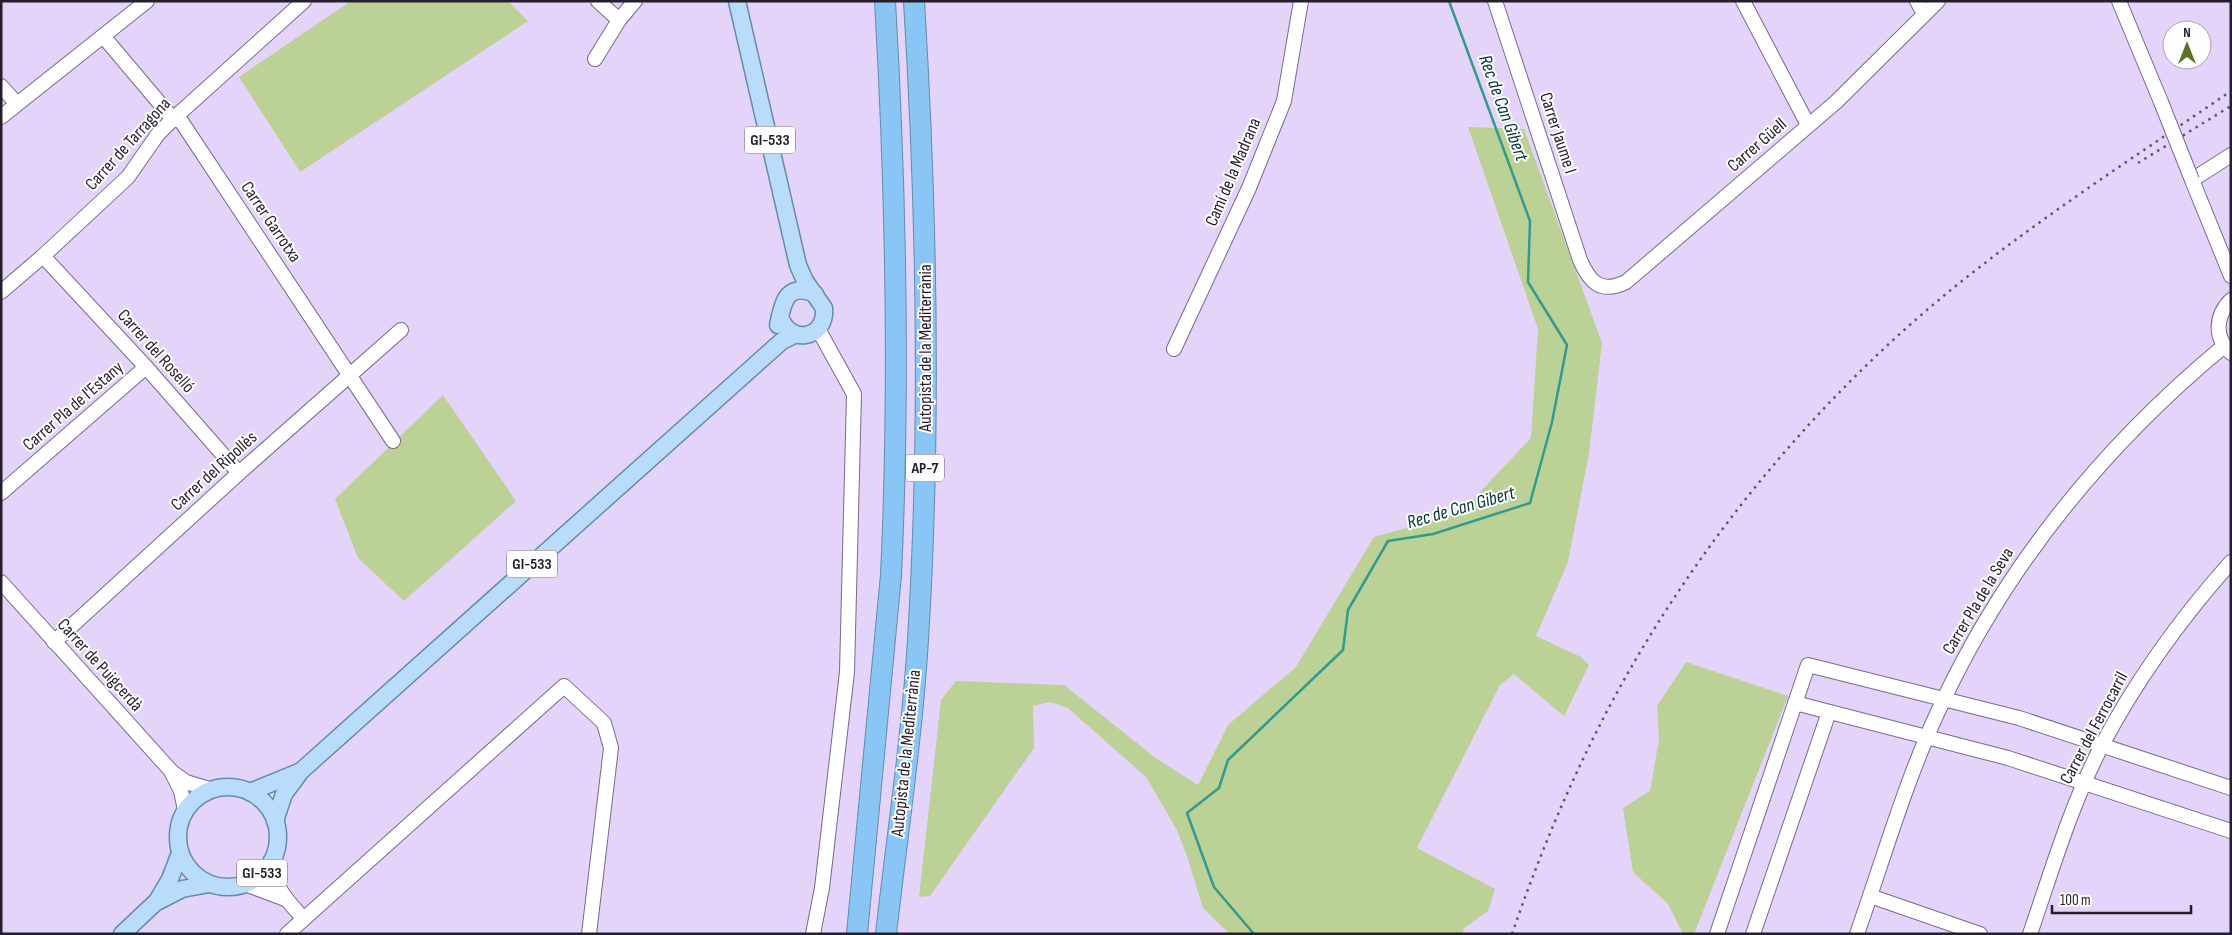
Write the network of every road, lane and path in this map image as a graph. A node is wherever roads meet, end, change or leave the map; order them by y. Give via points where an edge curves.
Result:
1 (146, 1) edge
2 (304, 1) edge
3 (598, 1) edge
4 (636, 1) edge
5 (885, 1) edge
6 (914, 1) edge
7 (1301, 1) edge
8 (1496, 1) edge
9 (1743, 1) edge
10 (1916, 1) edge
11 (1938, 1) edge
12 (2119, 1) edge
13 (740, 6) edge
14 (1924, 14) junction
15 (619, 20) junction
16 (103, 36) junction
17 (595, 59) dead end
18 (1, 86) edge
19 (16, 104) junction
20 (1, 117) edge
21 (173, 119) junction
22 (1808, 125) junction
23 (2231, 155) edge
24 (2192, 180) junction
25 (43, 256) junction
26 (798, 265) junction
27 (1587, 276) joint
28 (2231, 276) edge
29 (1, 292) edge
30 (790, 294) junction
31 (815, 294) junction
32 (2231, 300) edge
33 (780, 316) junction
34 (818, 329) junction
35 (401, 330) dead end
36 (796, 334) junction
37 (1174, 349) dead end
38 (2227, 350) edge
39 (764, 357) junction
40 (146, 367) junction
41 (350, 375) junction
42 (393, 441) dead end
43 (239, 473) junction
44 (1, 493) edge
45 (2231, 562) edge
46 (1, 582) edge
47 (54, 642) junction
48 (1944, 699) junction
49 (1796, 703) junction
50 (1829, 712) junction
51 (1928, 736) junction
52 (2102, 746) junction
53 (301, 771) junction
54 (172, 772) junction
55 (2084, 783) junction
56 (2231, 788) edge
57 (212, 790) junction
58 (250, 792) junction
59 (186, 810) junction
60 (275, 821) junction
61 (2231, 831) edge
62 (180, 853) junction
63 (269, 865) junction
64 (209, 884) junction
65 (245, 884) junction
66 (1870, 896) junction
67 (285, 899) junction
68 (155, 903) junction
69 (304, 919) junction
70 (857, 929) edge
71 (122, 934) edge
72 (287, 934) edge
73 (589, 934) edge
74 (813, 934) edge
75 (886, 934) edge
76 (1717, 934) edge
77 (1753, 934) edge
78 (1857, 934) edge
79 (1980, 934) edge
80 (2030, 934) edge

1 - 16 street
2 - 21 street, Carrer de Tarragona
3 - 15 street
4 - 15 street
5 - 70 highway, Autopista de la Mediterrània / AP-7 via 897,324 894,519 892,575
6 - 75 highway, Autopista de la Mediterrània / AP-7 via 926,320 924,512 913,695
7 - 37 street, Camí de la Madrana via 1284,101 1249,188
8 - 27 street, Carrer Jaume I
9 - 22 street
10 - 14 street
11 - 14 street, Carrer Güell
12 - 24 street, bridge
13 - 26 main road, GI-533
14 - 22 street, Carrer Güell via 1836,102
15 - 17 street
16 - 19 street
16 - 21 street, Carrer Garrotxa
18 - 19 street
19 - 20 street
21 - 25 street, Carrer de Tarragona via 158,134 128,177
21 - 41 street, Carrer Garrotxa via 181,121
22 - 27 street, Carrer Güell via 1626,282 1605,287
23 - 24 street
24 - 28 street
25 - 29 street, Carrer de Tarragona
25 - 40 street, Carrer del Roselló
26 - 30 main road, GI-533
26 - 31 main road, GI-533
30 - 31 main road via 802,291
30 - 33 main road, GI-533 via 782,304
31 - 34 main road, GI-533 via 822,302 825,314
32 - 38 street via 2218,322 2220,339
33 - 36 main road via 786,328
33 - 39 main road, GI-533
34 - 36 main road, GI-533 via 808,334
34 - 74 street via 854,394 847,672 822,888
35 - 41 street, Carrer del Ripollès
36 - 39 main road, GI-533
38 - 48 street, Carrer Pla de la Seva via 2147,414 2067,504 2004,592
39 - 53 main road, GI-533
40 - 43 street, Carrer del Roselló
40 - 44 street, Carrer Pla de l'Estany
41 - 42 street, Carrer Garrotxa
41 - 43 street, Carrer del Ripollès
43 - 47 street, Carrer del Ripollès
45 - 52 street, Carrer del Ferrocarril via 2143,675
46 - 47 street, Carrer de Puigcerdà
47 - 54 street, Carrer de Puigcerdà
48 - 49 street via 1808,665
48 - 51 street, Carrer Pla de la Seva
48 - 52 street via 2019,718
49 - 50 street
49 - 76 street
50 - 51 street
50 - 77 street
51 - 55 street
51 - 66 street, Carrer Pla de la Seva
52 - 55 street, Carrer del Ferrocarril
52 - 56 street
53 - 58 main road, GI-533
53 - 60 main road, GI-533 via 284,794
54 - 57 street, Carrer de Puigcerdà via 186,782
54 - 59 street, Carrer de Puigcerdà
55 - 61 street
55 - 80 street, Carrer del Ferrocarril
57 - 58 main road via 225,787
57 - 59 main road via 193,801
58 - 60 main road, GI-533 via 269,809
59 - 62 main road, GI-533 via 178,831
60 - 63 main road, GI-533 via 278,840
62 - 64 main road via 196,876
62 - 68 main road, GI-533 via 170,879
63 - 65 main road, GI-533
63 - 67 street
64 - 65 main road, GI-533 via 223,887
64 - 68 main road, GI-533 via 182,889
65 - 67 street
66 - 78 street, Carrer Pla de la Seva
66 - 79 street
67 - 69 street
68 - 71 main road, GI-533
69 - 72 street
69 - 73 street via 564,686 604,723 611,748

